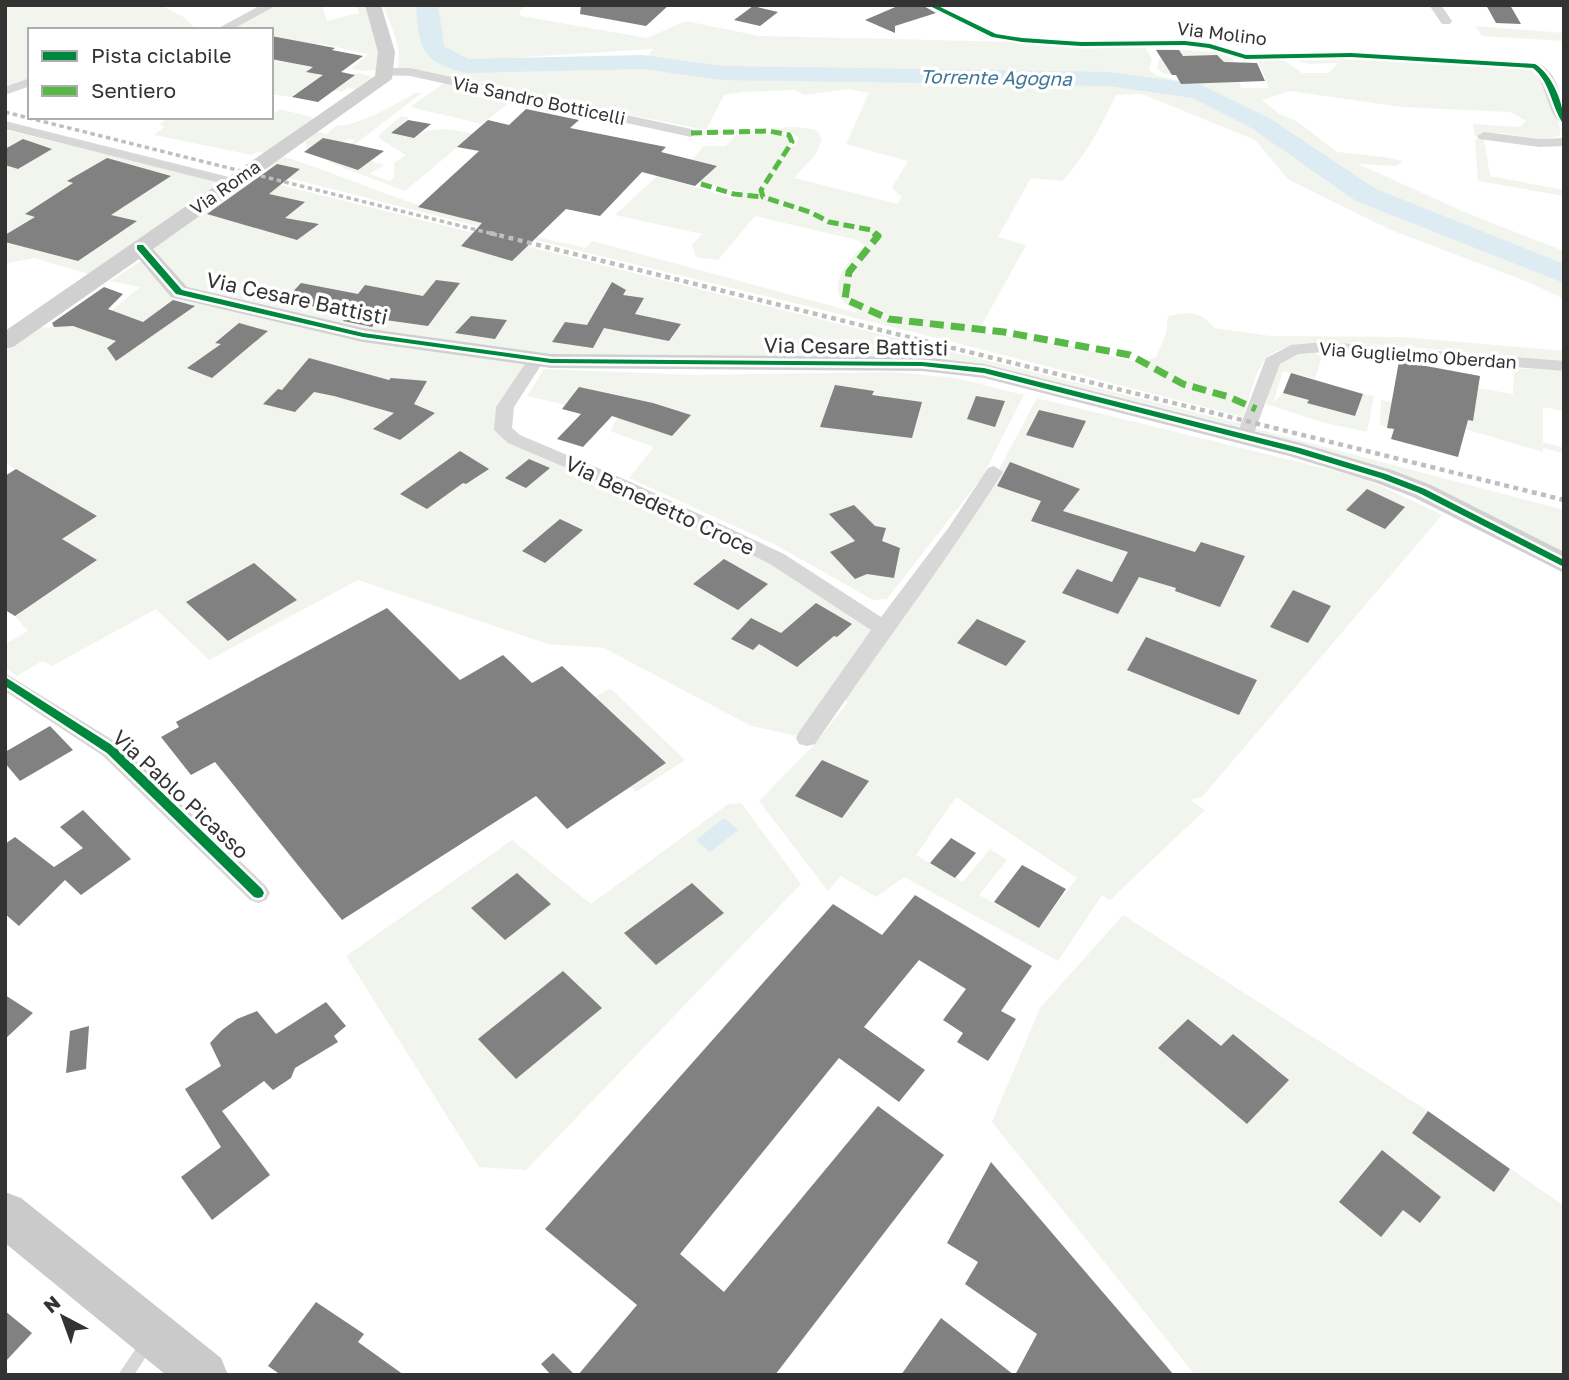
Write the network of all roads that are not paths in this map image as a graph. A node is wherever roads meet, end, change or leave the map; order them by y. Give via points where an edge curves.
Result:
1 (271, 5) edge
2 (373, 5) edge
3 (931, 5) edge
4 (1435, 5) edge
5 (1446, 21) dead end
6 (225, 28) edge
7 (387, 72) junction
8 (28, 83) edge
9 (5, 91) edge
10 (1564, 121) edge
11 (5, 125) edge
12 (691, 134) dead end
13 (1484, 136) dead end
14 (1564, 142) edge
15 (232, 182) junction
16 (141, 247) junction
17 (5, 342) edge
18 (537, 359) junction
19 (1564, 366) edge
20 (1245, 437) junction
21 (994, 472) dead end
22 (1564, 564) edge
23 (883, 628) junction
24 (5, 681) edge
25 (807, 738) dead end
26 (258, 893) dead end
27 (8, 1221) edge
28 (155, 1335) junction
29 (125, 1375) edge
30 (204, 1375) edge

1 - 6 street
2 - 7 street via 387,54
3 - 10 street, Via Molino via 994,36 1022,40 1185,43 1246,57 1351,55 1535,66 1546,74
4 - 5 street
7 - 12 street, Via Sandro Botticelli via 410,72
7 - 15 street, Via Roma
8 - 9 street
11 - 15 street
13 - 14 street via 1540,144
15 - 16 street, Via Roma
16 - 17 street, Via Roma
16 - 18 street, Via Cesare Battisti via 179,292 363,335
18 - 20 street, Via Cesare Battisti via 621,364 949,365
18 - 23 street, Via Benedetto Croce via 505,407 503,430 514,439 777,559
19 - 20 street, Via Guglielmo Oberdan via 1325,346 1298,348 1272,362
20 - 22 street, Via Cesare Battisti via 1344,463 1422,491
21 - 23 street
23 - 25 street
24 - 26 street, Via Pablo Picasso via 111,750
27 - 28 main road
28 - 29 lane
28 - 30 main road

